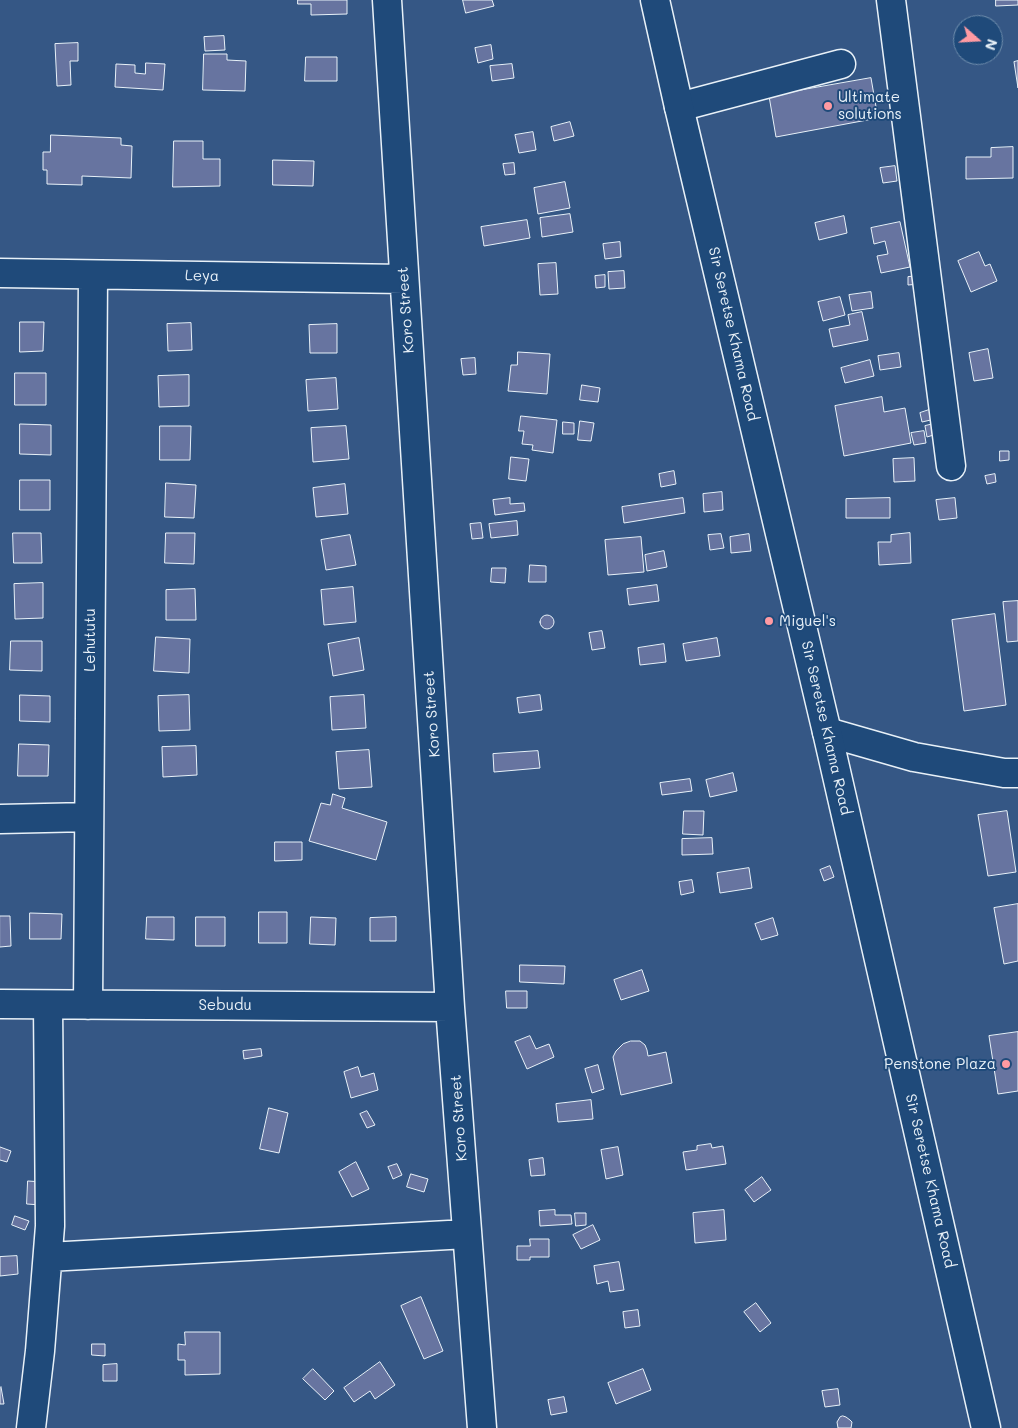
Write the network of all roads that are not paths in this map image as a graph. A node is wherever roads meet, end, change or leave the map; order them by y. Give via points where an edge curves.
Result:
1 (387, 0) edge
2 (655, 0) edge
3 (891, 0) edge
4 (841, 64) dead end
5 (678, 107) junction
6 (0, 273) edge
7 (93, 275) junction
8 (404, 279) junction
9 (951, 466) dead end
10 (827, 732) junction
11 (1018, 773) edge
12 (89, 817) junction
13 (0, 819) edge
14 (0, 1004) edge
15 (88, 1004) junction
16 (48, 1005) junction
17 (450, 1006) junction
18 (467, 1234) junction
19 (48, 1257) junction
20 (31, 1428) edge
21 (482, 1428) edge
22 (986, 1428) edge

1 - 8 street, Koro Street
2 - 5 street, Sir Seretse Khama Road
3 - 9 street
4 - 5 street
5 - 10 street, Sir Seretse Khama Road
6 - 7 street, Leya
7 - 8 street, Leya
7 - 12 street, Lehututu
8 - 17 street, Koro Street
10 - 11 street via 914,756
10 - 22 street, Sir Seretse Khama Road
12 - 13 street
12 - 15 street, Lehututu
14 - 16 street, Sebudu
15 - 16 street, Sebudu
15 - 17 street, Sebudu
16 - 19 street
17 - 18 street, Koro Street
18 - 19 street
18 - 21 street, Koro Street
19 - 20 street

